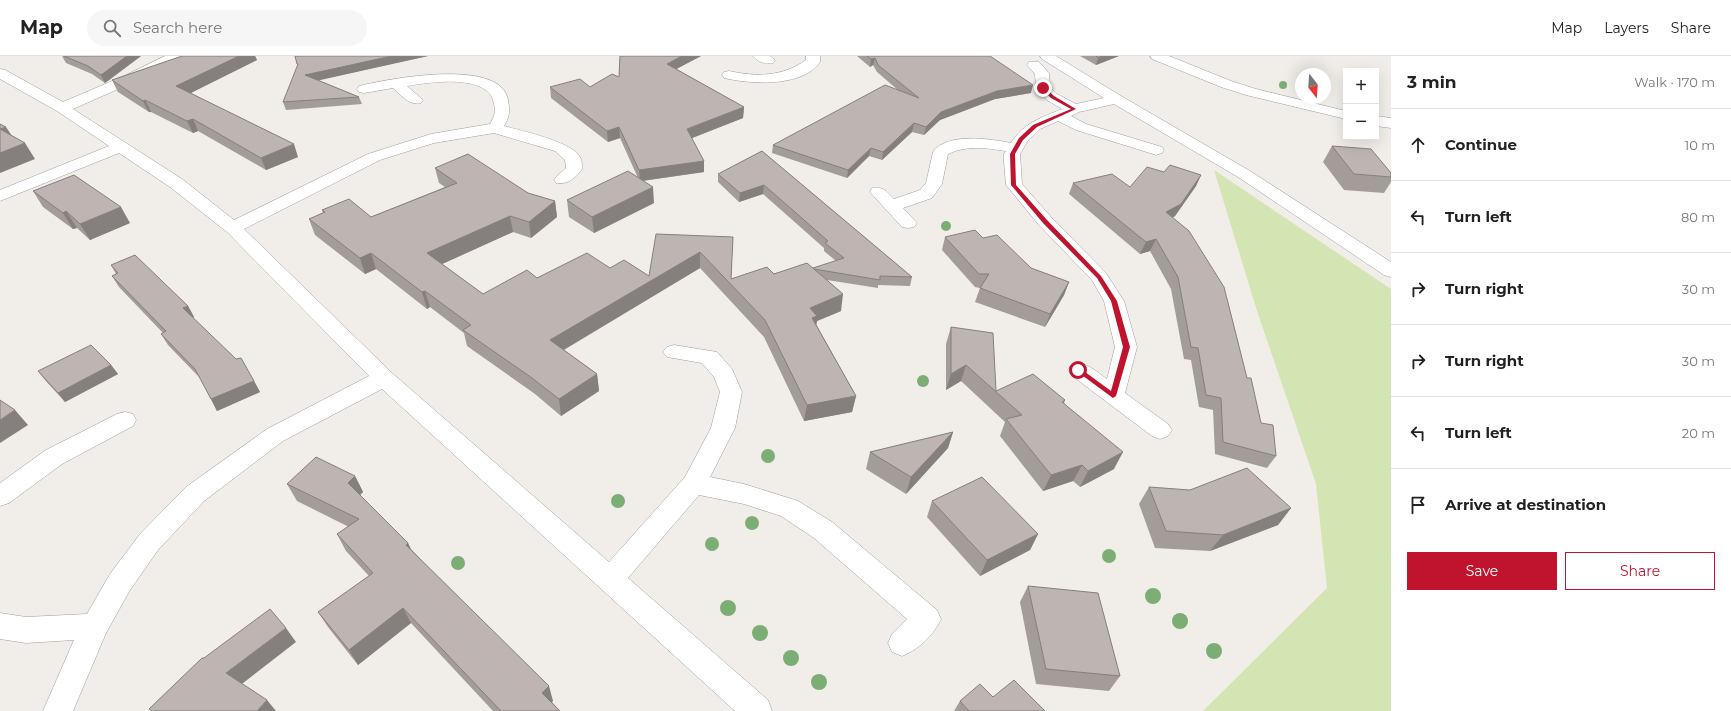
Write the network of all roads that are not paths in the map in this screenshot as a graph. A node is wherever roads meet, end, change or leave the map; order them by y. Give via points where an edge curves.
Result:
1 (175, 56) edge
2 (813, 56) edge
3 (1157, 56) edge
4 (1040, 61) edge
5 (0, 73) edge
6 (729, 75) dead end
7 (397, 84) junction
8 (364, 89) dead end
9 (1116, 99) junction
10 (416, 100) dead end
11 (62, 108) junction
12 (1074, 109) junction
13 (1343, 114) edge
14 (1058, 115) junction
15 (1379, 121) edge
16 (1391, 123) edge
17 (495, 128) junction
18 (120, 147) junction
19 (1015, 148) junction
20 (1156, 150) dead end
21 (562, 179) dead end
22 (878, 192) dead end
23 (0, 196) edge
24 (891, 206) junction
25 (908, 223) dead end
26 (233, 228) junction
27 (1391, 271) edge
28 (674, 352) dead end
29 (1078, 370) dead end
30 (384, 378) junction
31 (1113, 396) junction
32 (125, 420) dead end
33 (1160, 430) dead end
34 (694, 484) junction
35 (0, 496) edge
36 (609, 580) junction
37 (0, 626) edge
38 (95, 626) junction
39 (902, 643) dead end
40 (58, 711) edge
41 (756, 711) edge

1 - 11 street
2 - 6 street via 813,62 803,70 757,85
3 - 13 street via 1251,92
4 - 9 street
4 - 12 street via 1043,88 1052,97
5 - 11 street
7 - 8 street
7 - 10 street
7 - 17 street via 447,77 481,80 493,87 503,99 503,112
9 - 12 street
9 - 27 street via 1244,174
11 - 18 street
12 - 14 street
14 - 19 street via 1035,126
14 - 20 street via 1081,127
15 - 16 street
17 - 21 street via 561,148 573,158 574,169
17 - 26 street via 431,139 374,157
18 - 23 street
18 - 26 street via 176,183
19 - 24 street via 969,142 950,146 941,152 934,184 926,194
19 - 31 street via 1012,154 1014,185 1045,222 1099,277 1114,301 1126,347
22 - 24 street
24 - 25 street
26 - 30 street
28 - 34 street via 709,357 724,374 731,392 723,428
29 - 31 street
30 - 36 street
30 - 38 street via 275,435 195,494 149,542 120,582
31 - 33 street
32 - 35 street via 54,457
34 - 36 street
34 - 39 street via 744,494 789,508 823,530 927,619
36 - 41 street
37 - 38 street via 26,630
38 - 40 street

